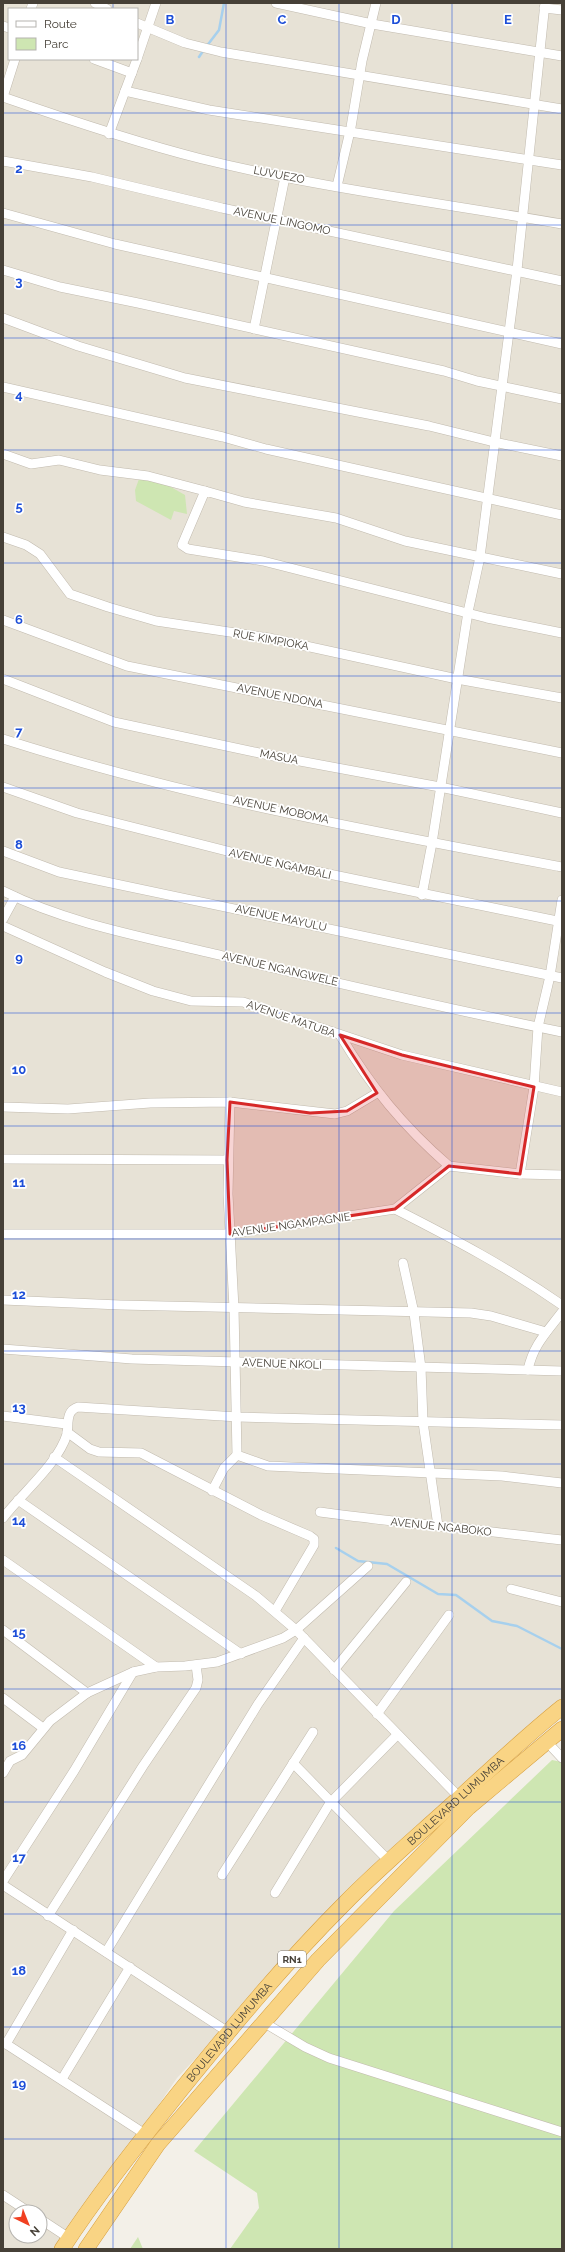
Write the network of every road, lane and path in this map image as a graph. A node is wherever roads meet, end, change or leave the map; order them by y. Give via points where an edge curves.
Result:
1 (95, 3) edge
2 (156, 3) edge
3 (276, 3) edge
4 (376, 3) edge
5 (543, 5) edge
6 (105, 8) edge
7 (562, 10) edge
8 (138, 23) edge
9 (372, 24) junction
10 (148, 28) junction
11 (539, 53) junction
12 (138, 56) edge
13 (562, 56) edge
14 (15, 60) edge
15 (97, 60) edge
16 (137, 60) edge
17 (132, 73) junction
18 (360, 75) junction
19 (125, 91) junction
20 (3, 97) edge
21 (534, 105) junction
22 (562, 109) edge
23 (350, 133) junction
24 (109, 134) junction
25 (528, 158) junction
26 (3, 161) edge
27 (562, 165) edge
28 (286, 177) junction
29 (337, 186) junction
30 (3, 214) edge
31 (522, 217) junction
32 (278, 220) junction
33 (562, 224) edge
34 (3, 270) edge
35 (517, 270) junction
36 (266, 276) junction
37 (562, 281) edge
38 (3, 318) edge
39 (254, 329) junction
40 (509, 332) junction
41 (562, 344) edge
42 (502, 386) junction
43 (3, 387) edge
44 (562, 399) edge
45 (494, 442) junction
46 (3, 454) edge
47 (562, 456) edge
48 (205, 490) junction
49 (488, 498) junction
50 (562, 514) edge
51 (3, 537) edge
52 (480, 557) junction
53 (562, 574) edge
54 (468, 612) junction
55 (3, 620) edge
56 (562, 633) edge
57 (3, 679) edge
58 (457, 679) junction
59 (562, 698) edge
60 (450, 730) junction
61 (3, 739) edge
62 (562, 753) edge
63 (3, 787) edge
64 (440, 787) junction
65 (562, 813) edge
66 (432, 843) junction
67 (3, 851) edge
68 (562, 867) edge
69 (3, 891) edge
70 (422, 895) junction
71 (15, 897) junction
72 (562, 900) edge
73 (3, 920) edge
74 (560, 922) edge
75 (3, 926) edge
76 (550, 976) junction
77 (562, 978) edge
78 (538, 1027) junction
79 (562, 1032) edge
80 (340, 1035) junction
81 (534, 1087) junction
82 (562, 1092) edge
83 (377, 1093) junction
84 (230, 1102) junction
85 (3, 1107) edge
86 (3, 1159) edge
87 (227, 1160) junction
88 (449, 1166) junction
89 (520, 1174) junction
90 (562, 1174) edge
91 (395, 1209) junction
92 (3, 1234) edge
93 (230, 1234) junction
94 (403, 1263) dead end
95 (3, 1300) edge
96 (562, 1305) edge
97 (234, 1308) junction
98 (562, 1312) edge
99 (414, 1313) junction
100 (546, 1332) junction
101 (3, 1349) edge
102 (234, 1363) junction
103 (421, 1368) junction
104 (528, 1370) junction
105 (562, 1371) edge
106 (3, 1416) edge
107 (238, 1417) junction
108 (423, 1422) junction
109 (562, 1425) edge
110 (67, 1428) junction
111 (237, 1455) junction
112 (54, 1457) junction
113 (430, 1472) junction
114 (562, 1483) edge
115 (212, 1491) junction
116 (18, 1500) junction
117 (6, 1508) edge
118 (320, 1512) dead end
119 (3, 1518) edge
120 (438, 1526) junction
121 (562, 1540) edge
122 (3, 1560) edge
123 (368, 1566) dead end
124 (406, 1582) dead end
125 (511, 1589) dead end
126 (562, 1602) edge
127 (275, 1611) junction
128 (448, 1614) dead end
129 (3, 1630) edge
130 (296, 1630) junction
131 (304, 1638) junction
132 (241, 1654) junction
133 (196, 1665) junction
134 (156, 1667) junction
135 (334, 1670) junction
136 (133, 1672) junction
137 (87, 1692) junction
138 (3, 1698) edge
139 (562, 1707) edge
140 (377, 1714) junction
141 (43, 1728) junction
142 (562, 1729) edge
143 (313, 1732) dead end
144 (397, 1735) junction
145 (548, 1742) junction
146 (562, 1758) edge
147 (293, 1763) junction
148 (3, 1773) edge
149 (460, 1798) junction
150 (330, 1803) junction
151 (390, 1862) junction
152 (222, 1875) dead end
153 (3, 1881) edge
154 (3, 1885) edge
155 (275, 1893) dead end
156 (48, 1916) junction
157 (73, 1930) junction
158 (106, 1952) junction
159 (130, 1967) junction
160 (263, 2022) junction
161 (228, 2032) junction
162 (4, 2043) edge
163 (62, 2079) junction
164 (562, 2132) edge
165 (145, 2134) junction
166 (3, 2195) edge
167 (17, 2204) edge
168 (48, 2227) edge
169 (66, 2244) edge
170 (86, 2249) edge

1 - 6 street
2 - 10 street
3 - 9 street
4 - 9 street
5 - 7 street
5 - 11 street
8 - 10 street
9 - 11 street
9 - 18 street
10 - 12 street
10 - 18 street via 185,43 221,52
11 - 13 street
11 - 21 street
14 - 20 street
15 - 17 street
16 - 17 street
17 - 19 street
18 - 21 street
18 - 23 street
19 - 23 street via 209,110
19 - 24 street
20 - 24 street, LUVUEZO
21 - 22 street
21 - 25 street
23 - 25 street
23 - 29 street
24 - 28 street, LUVUEZO via 203,159
25 - 27 street
25 - 31 street
26 - 32 street, AVENUE LINGOMO via 92,177
28 - 29 street, LUVUEZO
28 - 32 street
29 - 31 street, LUVUEZO
30 - 36 street via 115,244
31 - 33 street, LUVUEZO
31 - 35 street
32 - 35 street, AVENUE LINGOMO
32 - 36 street
34 - 39 street via 60,288 138,302
35 - 37 street, AVENUE LINGOMO
35 - 40 street
36 - 39 street
36 - 40 street
38 - 45 street via 78,346 184,378 429,426
39 - 42 street
40 - 41 street
40 - 42 street
42 - 44 street
42 - 45 street
43 - 49 street
45 - 47 street
45 - 49 street
46 - 48 street via 31,464 59,460 100,470 148,476
48 - 52 street via 244,502 336,518 405,541
48 - 54 street via 182,545 185,548 263,561
49 - 50 street
49 - 52 street
51 - 58 street, RUE KIMPIOKA via 26,545 40,554 70,594 101,605 156,621 269,638
52 - 53 street
52 - 54 street
54 - 56 street
54 - 58 street
55 - 60 street, AVENUE NDONA via 127,666
57 - 64 street, MASUA via 114,722 278,757
58 - 59 street, RUE KIMPIOKA
58 - 60 street
60 - 62 street, AVENUE NDONA
60 - 64 street
61 - 66 street, AVENUE MOBOMA via 89,766
63 - 70 street, AVENUE NGAMBALI via 84,815 266,861
64 - 65 street, MASUA
64 - 66 street
66 - 68 street, AVENUE MOBOMA
66 - 70 street
67 - 76 street, AVENUE MAYULU via 58,872
69 - 71 street, AVENUE NGANGWELE
70 - 74 street, AVENUE NGAMBALI
71 - 73 street
71 - 78 street, AVENUE NGANGWELE via 94,924 152,939
72 - 74 street
74 - 76 street
75 - 80 street, AVENUE MATUBA via 153,991 191,1001 239,1001
76 - 77 street, AVENUE MAYULU
76 - 78 street
78 - 79 street, AVENUE NGANGWELE
78 - 81 street
80 - 81 street, AVENUE MATUBA via 402,1055
80 - 83 street
81 - 82 street, AVENUE MATUBA
81 - 89 street
83 - 84 street via 347,1112 335,1114
83 - 88 street via 419,1140
84 - 85 street via 150,1103 68,1109
84 - 87 street
86 - 87 street
87 - 93 street
88 - 89 street
88 - 91 street, AVENUE NGAMPAGNIE
89 - 90 street
91 - 93 street, AVENUE NGAMPAGNIE
91 - 96 street via 512,1270
92 - 93 street, AVENUE NGAMPAGNIE
93 - 97 street
94 - 99 street
95 - 97 street
97 - 99 street
97 - 102 street
98 - 100 street
99 - 100 street via 478,1314
99 - 103 street
100 - 104 street via 533,1351
101 - 102 street, AVENUE NKOLI via 132,1360
102 - 103 street, AVENUE NKOLI
102 - 107 street
103 - 104 street, AVENUE NKOLI
103 - 108 street
104 - 105 street, AVENUE NKOLI
106 - 110 street
107 - 108 street
107 - 110 street via 78,1407 71,1412
107 - 111 street
108 - 109 street
108 - 113 street
110 - 112 street
110 - 115 street via 90,1449 99,1452 141,1453
111 - 113 street via 268,1466
111 - 115 street via 224,1468
112 - 116 street
112 - 127 street
113 - 114 street
113 - 120 street
115 - 127 street via 314,1539 314,1545
116 - 117 street
116 - 132 street
117 - 119 street
118 - 120 street, AVENUE NGABOKO
120 - 121 street, AVENUE NGABOKO
122 - 134 street
123 - 130 street
124 - 135 street
125 - 126 street
127 - 130 street
128 - 140 street
129 - 137 street
130 - 131 street
130 - 132 street via 283,1638
131 - 135 street
131 - 158 street via 258,1704
132 - 133 street via 217,1662
133 - 134 street
133 - 156 street via 196,1688
134 - 136 street
135 - 140 street
136 - 137 street
136 - 153 street
137 - 141 street
138 - 141 street
139 - 149 highway, BOULEVARD LUMUMBA / RN1
140 - 144 street
141 - 148 street via 22,1755 10,1762
142 - 145 highway, BOULEVARD LUMUMBA / RN1
143 - 147 street
144 - 149 street
144 - 150 street
145 - 146 street
145 - 160 highway, BOULEVARD LUMUMBA / RN1 via 468,1806 318,1960
147 - 150 street
147 - 152 street
149 - 151 highway, BOULEVARD LUMUMBA / RN1
150 - 151 street
150 - 155 street
151 - 161 highway, BOULEVARD LUMUMBA / RN1 via 345,1902
154 - 156 street
156 - 157 street
157 - 158 street
157 - 162 street
158 - 159 street
159 - 161 street
159 - 163 street
160 - 164 street via 329,2058
160 - 170 highway, BOULEVARD LUMUMBA / RN1 via 158,2144
161 - 165 highway, BOULEVARD LUMUMBA / RN1
162 - 163 street
163 - 165 street
165 - 169 highway, BOULEVARD LUMUMBA / RN1
166 - 167 street
168 - 169 street

